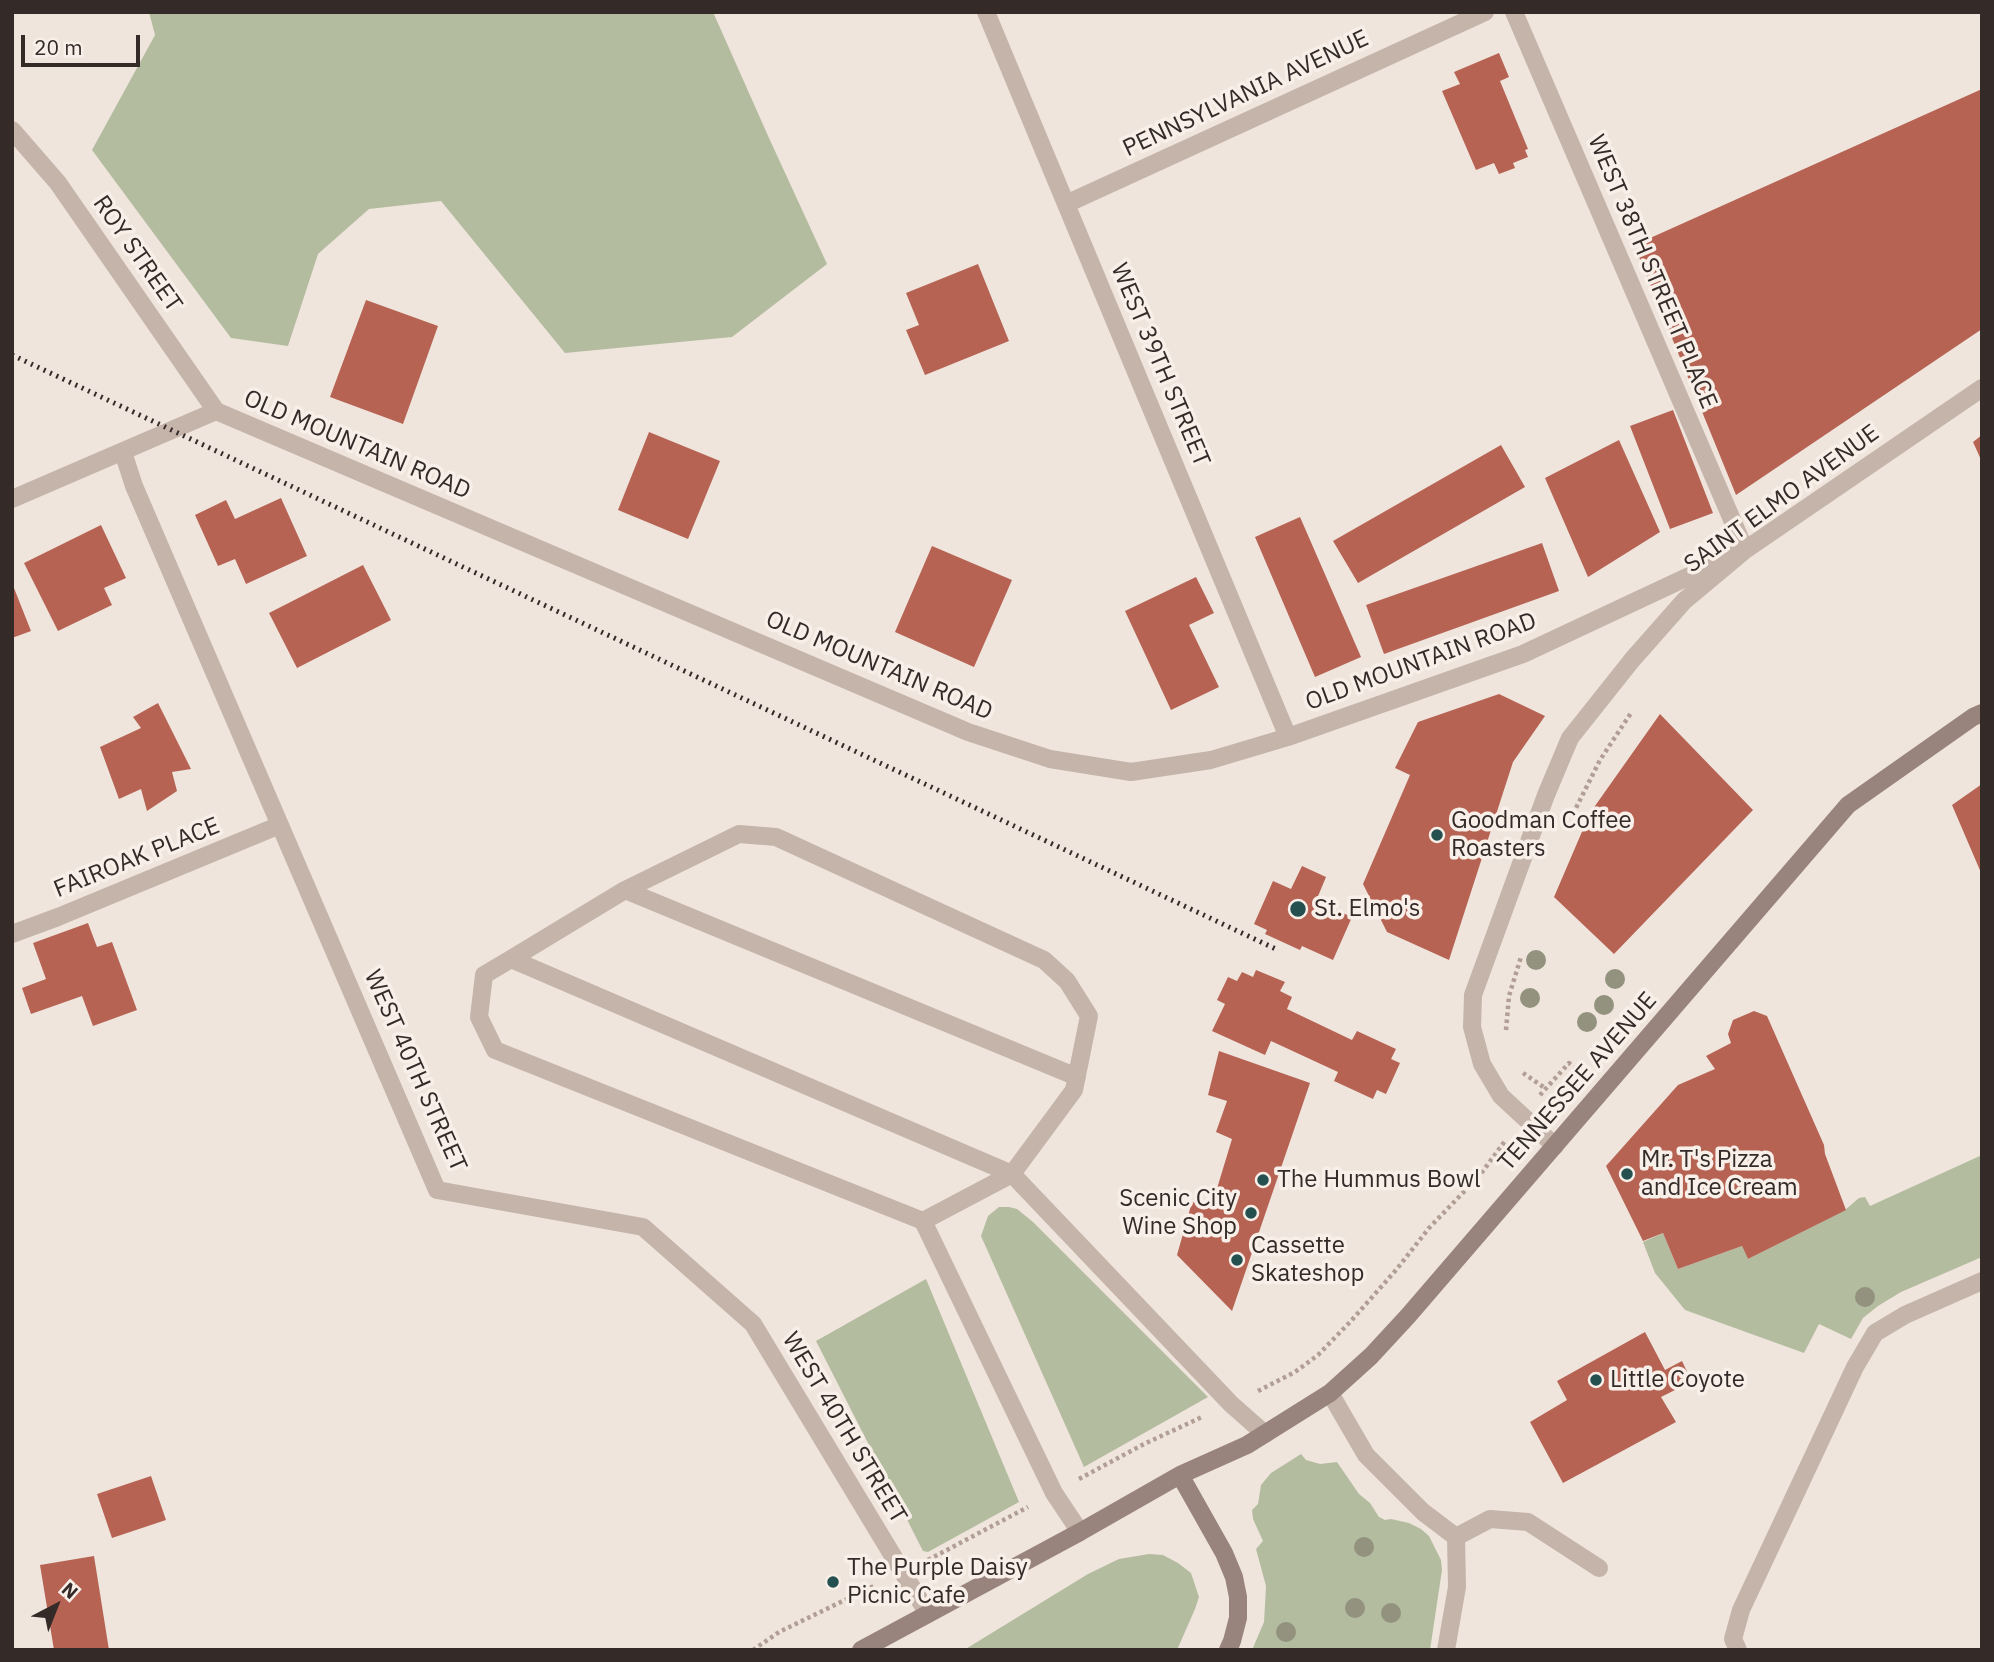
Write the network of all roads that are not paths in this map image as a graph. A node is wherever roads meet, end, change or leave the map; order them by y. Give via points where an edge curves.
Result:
1 (986, 12) edge
2 (1485, 12) edge
3 (1514, 12) edge
4 (12, 130) edge
5 (1066, 204) junction
6 (1982, 388) edge
7 (216, 411) junction
8 (123, 452) junction
9 (12, 499) edge
10 (1745, 550) junction
11 (1982, 713) edge
12 (1288, 737) junction
13 (280, 825) junction
14 (625, 890) junction
15 (12, 934) edge
16 (512, 959) junction
17 (1077, 1077) junction
18 (1555, 1146) junction
19 (1012, 1174) junction
20 (923, 1220) junction
21 (1982, 1280) edge
22 (1330, 1393) junction
23 (1265, 1433) junction
24 (1180, 1475) junction
25 (1080, 1532) junction
26 (1456, 1537) junction
27 (1600, 1568) dead end
28 (928, 1614) junction
29 (881, 1645) edge
30 (861, 1650) edge
31 (1228, 1650) edge
32 (1446, 1650) edge
33 (1738, 1650) edge

1 - 5 street, WEST 39TH STREET
2 - 5 street, PENNSYLVANIA AVENUE
3 - 10 street, WEST 38TH STREET PLACE
4 - 7 street, ROY STREET via 58,184
5 - 12 street, WEST 39TH STREET
6 - 10 street, SAINT ELMO AVENUE
7 - 8 street, OLD MOUNTAIN ROAD
7 - 12 street, OLD MOUNTAIN ROAD via 968,732 1050,759 1131,772 1211,760
8 - 9 street, OLD MOUNTAIN ROAD
8 - 13 street, WEST 40TH STREET
10 - 12 street, OLD MOUNTAIN ROAD via 1523,654
10 - 18 street, SAINT ELMO AVENUE via 1684,601 1570,738 1473,995 1472,1027 1482,1064 1502,1096
11 - 18 main road, TENNESSEE AVENUE via 1848,805
13 - 15 street, FAIROAK PLACE
13 - 28 street, WEST 40TH STREET via 437,1190 643,1227 754,1324
14 - 16 street
14 - 17 street
14 - 17 street via 739,834 776,837 1044,960 1067,981 1089,1016
16 - 19 street
16 - 20 street via 484,975 479,1017 495,1050
17 - 19 street via 1074,1090
18 - 22 main road, TENNESSEE AVENUE via 1408,1316
19 - 20 street
19 - 23 street via 1231,1404
20 - 25 street via 1054,1493
21 - 33 street via 1875,1333 1741,1610 1733,1639
22 - 23 main road, TENNESSEE AVENUE
22 - 26 street via 1366,1455 1423,1513
23 - 24 main road, TENNESSEE AVENUE
24 - 25 main road, TENNESSEE AVENUE
24 - 31 main road via 1234,1577 1238,1618
25 - 28 main road, TENNESSEE AVENUE
26 - 27 street via 1490,1519 1528,1522
26 - 32 street via 1457,1587
28 - 29 main road, TENNESSEE AVENUE
29 - 30 main road, TENNESSEE AVENUE

